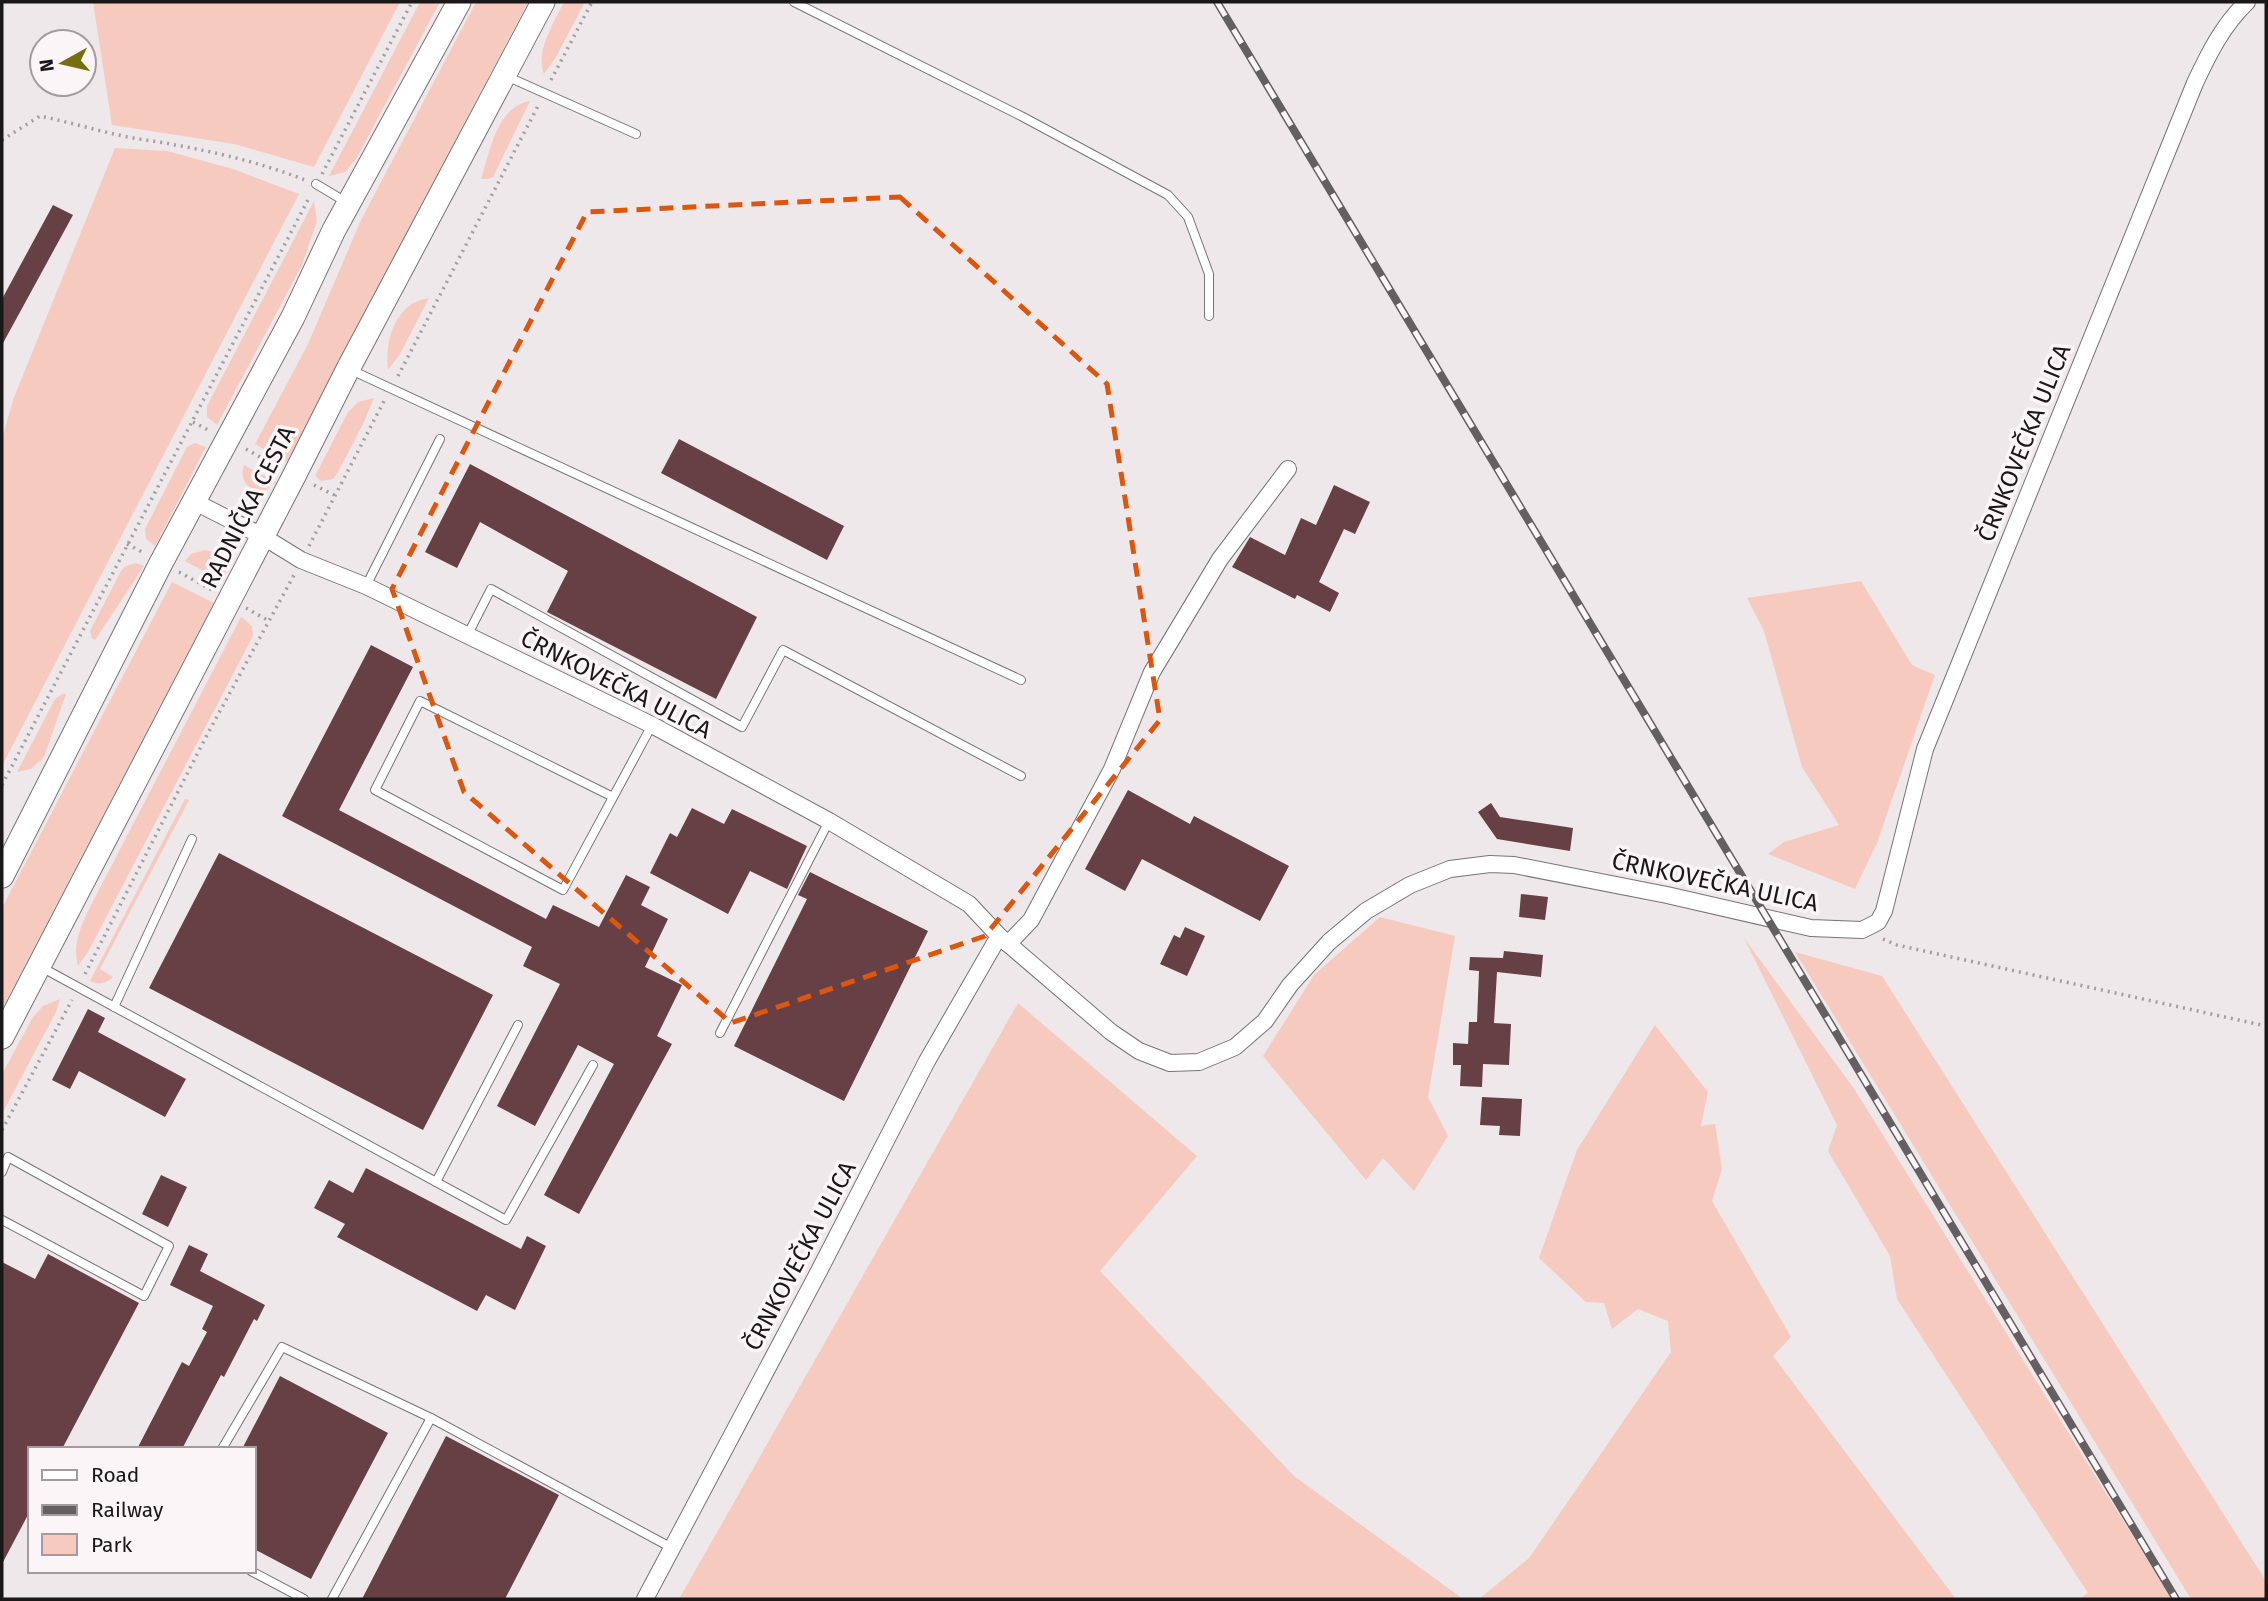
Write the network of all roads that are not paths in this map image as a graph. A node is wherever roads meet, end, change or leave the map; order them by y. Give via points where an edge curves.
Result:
1 (459, 2) edge
2 (542, 2) edge
3 (794, 2) edge
4 (2247, 2) edge
5 (503, 75) junction
6 (636, 134) dead end
7 (316, 184) road end
8 (349, 203) junction
9 (1209, 316) dead end
10 (348, 369) junction
11 (440, 439) dead end
12 (1288, 469) dead end
13 (195, 502) junction
14 (262, 536) junction
15 (366, 586) junction
16 (467, 636) junction
17 (1021, 680) dead end
18 (652, 725) junction
19 (1021, 776) dead end
20 (613, 797) junction
21 (829, 821) junction
22 (192, 839) dead end
23 (2, 876) edge
24 (1004, 940) junction
25 (39, 966) junction
26 (114, 1007) junction
27 (518, 1025) dead end
28 (720, 1033) dead end
29 (2, 1037) edge
30 (593, 1065) dead end
31 (2, 1172) edge
32 (436, 1182) junction
33 (2, 1220) edge
34 (430, 1418) junction
35 (223, 1447) edge
36 (672, 1548) junction
37 (255, 1573) edge
38 (304, 1599) edge
39 (332, 1599) edge
40 (645, 1599) edge

1 - 8 main road, RADNIČKA CESTA
2 - 5 main road, RADNIČKA CESTA
3 - 9 lane via 1168,195 1188,217 1209,274
4 - 24 street, ČRNKOVEČKA ULICA via 2229,21 2194,83 1925,749 1878,922 1862,930 1811,928 1514,865 1450,869 1410,885 1366,911 1329,942 1265,1021 1236,1047 1199,1062 1170,1063 1139,1051 1111,1032
5 - 6 lane
5 - 10 main road, RADNIČKA CESTA
7 - 8 lane
8 - 13 main road, RADNIČKA CESTA
10 - 14 main road, RADNIČKA CESTA
10 - 17 lane
11 - 15 lane
12 - 24 street via 1220,559 1158,661 1112,769 1031,920
13 - 14 street, ČRNKOVEČKA ULICA
13 - 23 main road, RADNIČKA CESTA
14 - 15 street, ČRNKOVEČKA ULICA via 301,560
14 - 25 main road, RADNIČKA CESTA
15 - 16 street, ČRNKOVEČKA ULICA
16 - 18 street, ČRNKOVEČKA ULICA
16 - 19 lane via 491,589 742,727 783,650
18 - 20 lane
18 - 21 street, ČRNKOVEČKA ULICA
20 - 20 lane via 563,890 375,790 420,701
21 - 24 street, ČRNKOVEČKA ULICA via 969,904
21 - 28 lane
22 - 26 lane
24 - 36 street, ČRNKOVEČKA ULICA via 927,1060
25 - 26 lane
25 - 29 main road, RADNIČKA CESTA
26 - 32 lane
27 - 32 lane
30 - 32 lane via 506,1220
31 - 33 lane via 8,1157 169,1246 144,1296
34 - 35 lane via 282,1347
34 - 36 lane
34 - 39 lane
36 - 40 street, ČRNKOVEČKA ULICA
37 - 38 lane

